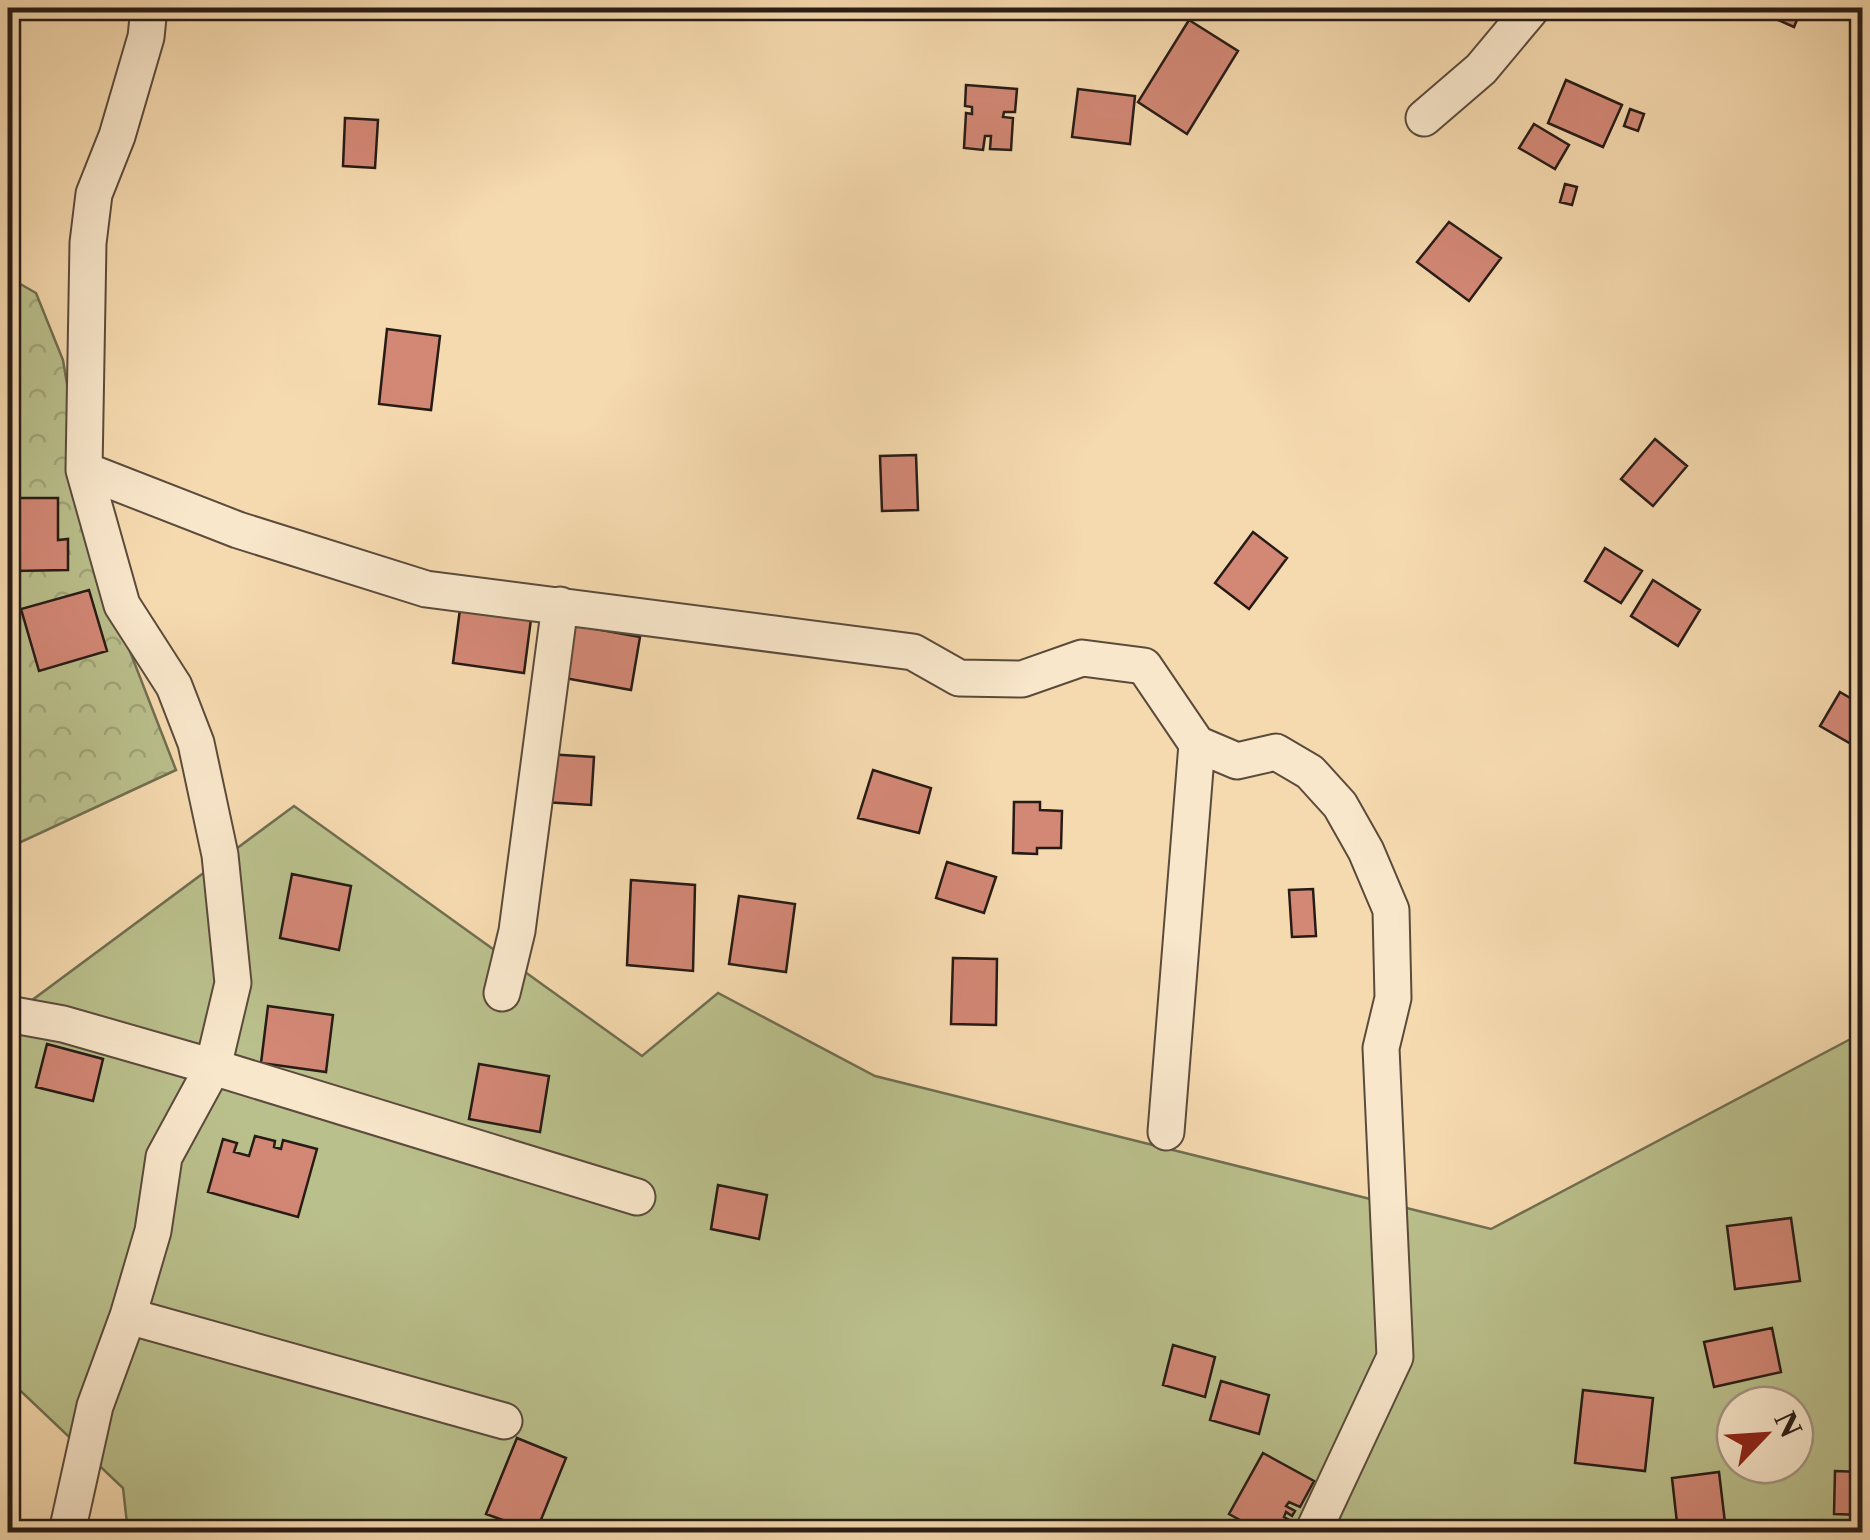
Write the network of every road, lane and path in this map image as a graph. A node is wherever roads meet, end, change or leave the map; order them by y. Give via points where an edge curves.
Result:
1 (149, 8) edge
2 (1532, 8) edge
3 (1424, 118) dead end
4 (84, 470) junction
5 (560, 606) junction
6 (1197, 744) junction
7 (502, 993) dead end
8 (8, 1014) edge
9 (213, 1068) junction
10 (1166, 1132) dead end
11 (637, 1197) dead end
12 (128, 1316) junction
13 (504, 1421) dead end
14 (67, 1532) edge
15 (1313, 1532) edge

1 - 4 street via 117,136 94,194
2 - 3 street via 1481,69
4 - 5 street via 238,530 426,588
4 - 9 street via 122,605 174,686 196,744 220,855 233,983
5 - 6 street via 913,652 960,678 1022,680 1082,658 1144,666
5 - 7 street via 517,931
6 - 10 street
6 - 15 street via 1237,760 1276,752 1310,772 1340,804 1391,910 1392,998 1381,1048 1395,1358
8 - 9 street
9 - 11 street
9 - 12 street via 164,1157 153,1230
12 - 13 street
12 - 14 street via 95,1406

